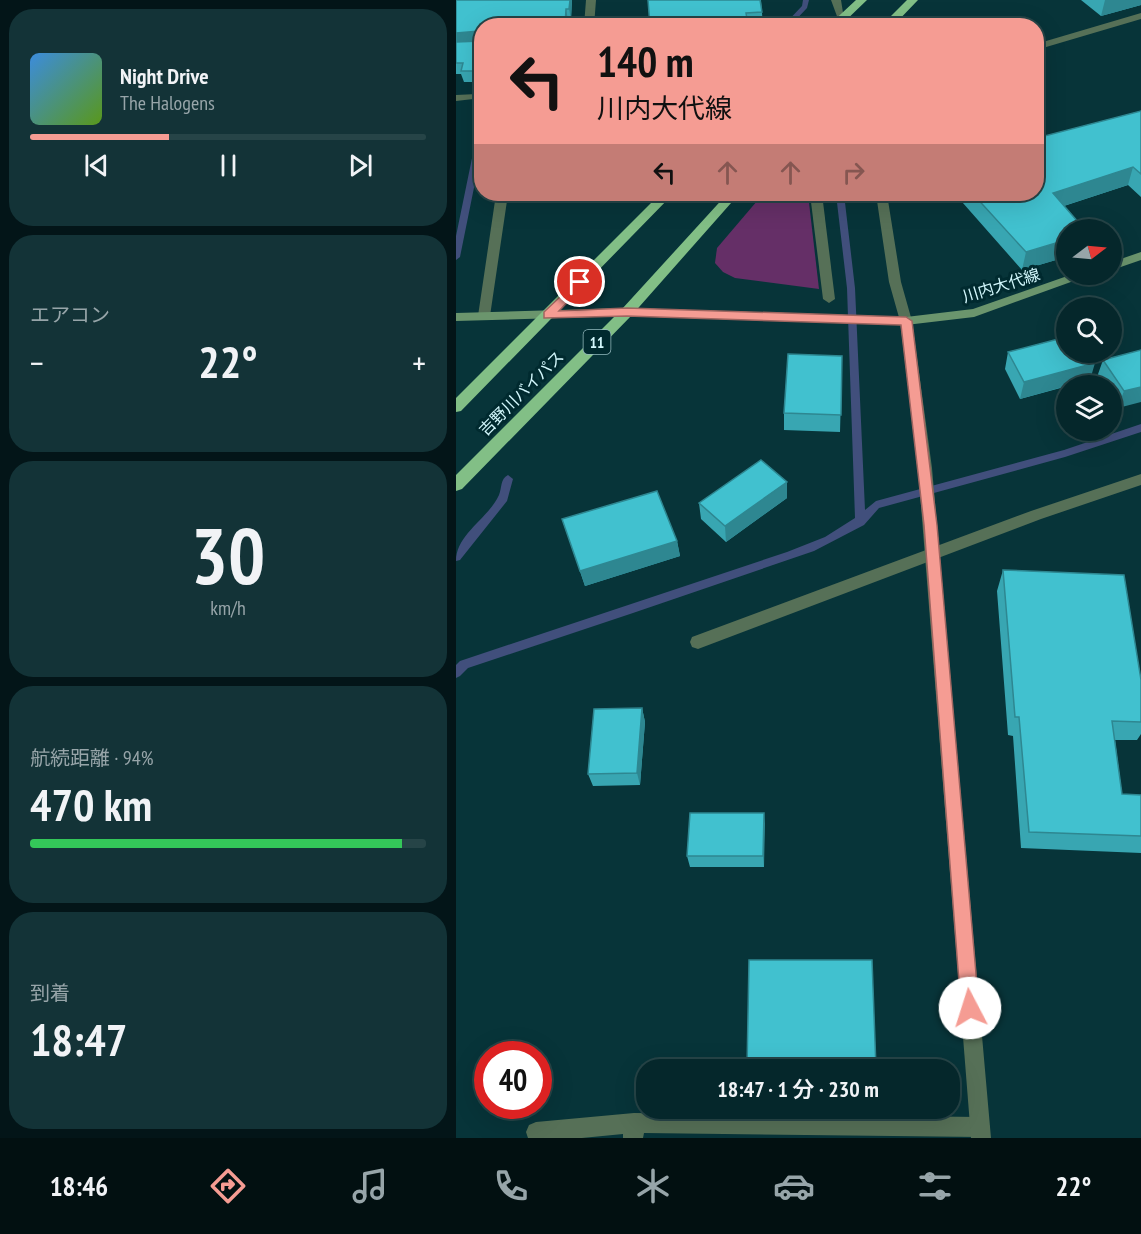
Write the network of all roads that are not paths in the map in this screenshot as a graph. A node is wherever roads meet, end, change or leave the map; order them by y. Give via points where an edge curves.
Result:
1 (591, 0) edge
2 (836, 0) edge
3 (862, 0) edge
4 (913, 0) edge
5 (1141, 16) edge
6 (590, 18) edge
7 (838, 18) edge
8 (844, 18) edge
9 (894, 18) edge
10 (1044, 45) edge
11 (474, 97) edge
12 (456, 98) edge
13 (500, 201) edge
14 (660, 201) edge
15 (727, 201) edge
16 (817, 201) edge
17 (882, 201) edge
18 (1141, 256) edge
19 (1122, 263) edge
20 (1056, 285) edge
21 (828, 299) dead end
22 (627, 312) junction
23 (548, 315) junction
24 (484, 316) junction
25 (456, 317) edge
26 (906, 321) junction
27 (456, 407) edge
28 (1141, 479) edge
29 (456, 485) edge
30 (932, 555) junction
31 (698, 642) dead end
32 (634, 1130) edge
33 (537, 1132) dead end
34 (980, 1132) edge

1 - 6 street
2 - 7 street
3 - 8 highway
4 - 9 highway
5 - 10 street
11 - 12 street
13 - 24 street
14 - 23 highway
15 - 22 highway, 吉野川バイパス / 11
16 - 21 street
17 - 26 street
18 - 19 main road
20 - 26 main road, 川内大代線 via 974,313
22 - 23 main road, 川内大代線
22 - 26 main road, 川内大代線
22 - 29 highway, 吉野川バイパス / 11
23 - 24 main road, 川内大代線
23 - 27 highway
24 - 25 main road, 川内大代線
26 - 30 street
28 - 30 street
30 - 31 street
30 - 34 street
32 - 33 street
32 - 34 street

